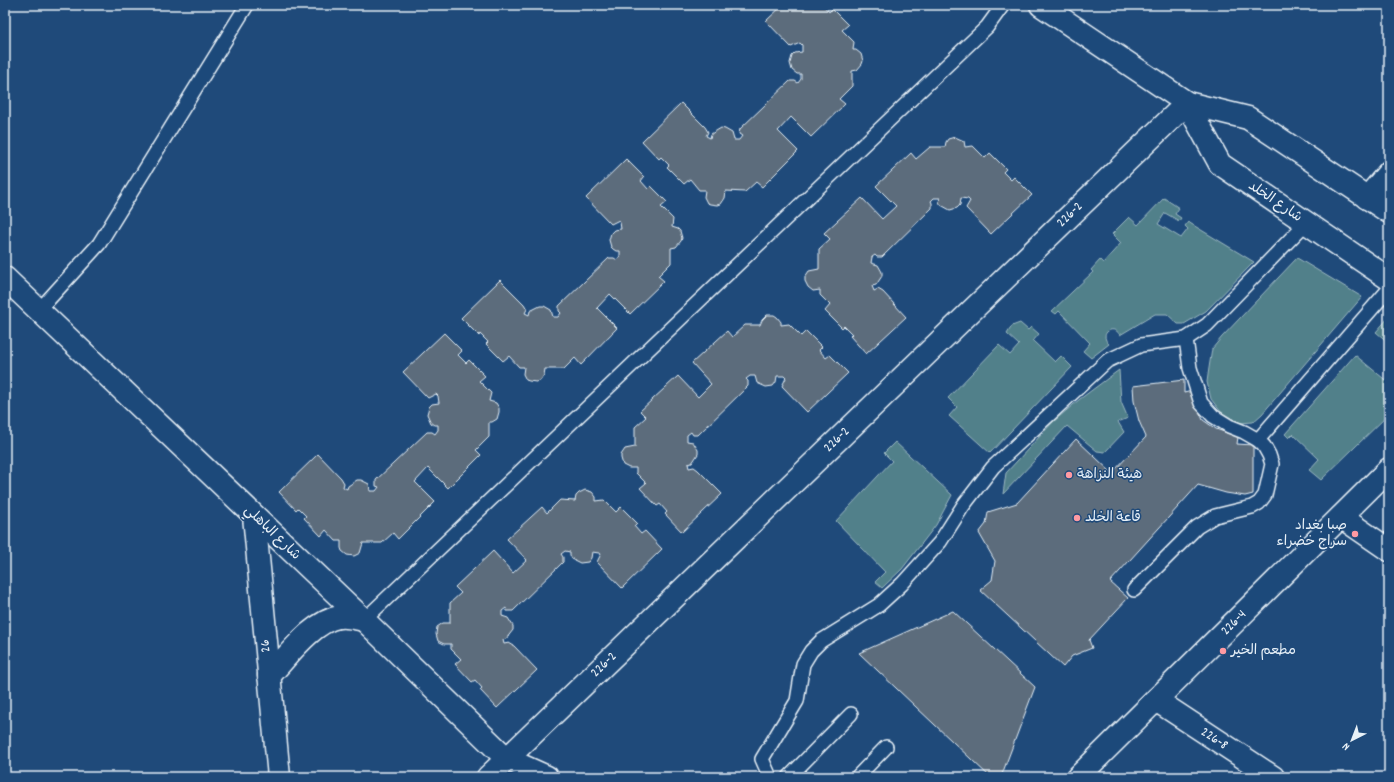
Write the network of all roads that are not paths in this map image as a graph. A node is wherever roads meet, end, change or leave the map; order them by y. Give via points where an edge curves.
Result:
1 (247, 5) edge
2 (1004, 5) edge
3 (1041, 5) edge
4 (1186, 103) junction
5 (1389, 172) edge
6 (1367, 198) junction
7 (1389, 212) edge
8 (1306, 223) junction
9 (5, 278) edge
10 (1389, 279) edge
11 (1389, 289) edge
12 (39, 310) junction
13 (1186, 339) junction
14 (1258, 440) junction
15 (1389, 469) edge
16 (254, 516) junction
17 (1341, 517) junction
18 (1389, 550) edge
19 (1134, 590) dead end
20 (364, 620) junction
21 (269, 676) junction
22 (1156, 700) junction
23 (851, 714) dead end
24 (886, 747) dead end
25 (507, 759) junction
26 (278, 777) edge
27 (488, 777) edge
28 (547, 777) edge
29 (770, 777) edge
30 (789, 777) edge
31 (857, 777) edge
32 (1078, 777) edge
33 (1273, 777) edge

1 - 12 lane via 98,244
2 - 20 lane via 987,27
3 - 4 street, شارع الخلد
4 - 6 street, شارع الخلد via 1248,118
4 - 8 street, شارع الخلد via 1220,164
4 - 25 street, 226-2
5 - 6 street
6 - 7 street, شارع الخلد
8 - 10 street, شارع الخلد
8 - 13 lane via 1207,325
9 - 12 street, شارع الباهلي
11 - 14 lane
12 - 16 street, شارع الباهلي
13 - 14 lane via 1190,368 1201,403 1218,420
13 - 29 lane via 1141,345 1107,361 993,467 940,542 902,584 879,605 821,641 811,651 803,664 797,701 762,759
14 - 19 lane via 1270,455 1272,464 1265,495 1259,503 1215,516 1197,527
15 - 17 street, 226-4
16 - 20 street, شارع الباهلي
16 - 21 street, 26
17 - 18 street
17 - 22 street, 226-4
20 - 21 street via 339,617 316,627
20 - 25 street, شارع الباهلي
21 - 26 street, 26
22 - 32 street, 226-4
22 - 33 street, 226-8
23 - 30 lane
24 - 31 lane
25 - 27 street, 226-2
25 - 28 street, شارع الباهلي

